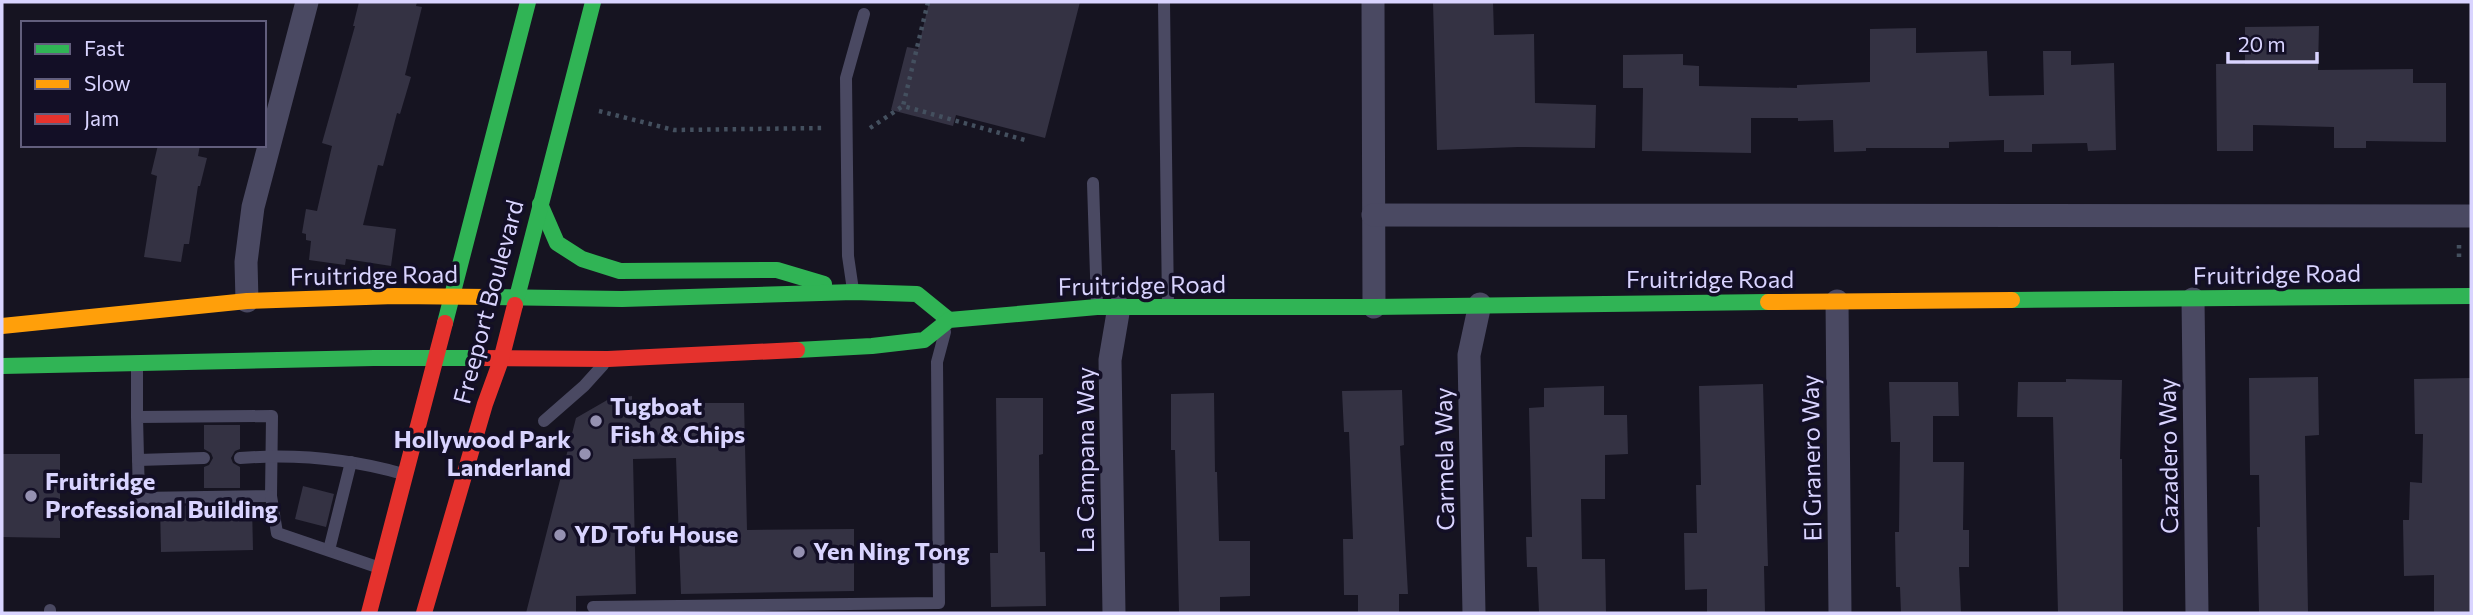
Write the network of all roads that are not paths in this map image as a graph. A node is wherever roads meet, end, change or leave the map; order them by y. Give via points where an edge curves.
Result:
1 (307, 2) edge
2 (528, 2) edge
3 (593, 2) edge
4 (1164, 2) edge
5 (1373, 2) edge
6 (864, 14) dead end
7 (1093, 183) dead end
8 (540, 204) junction
9 (1373, 215) junction
10 (2471, 216) edge
11 (854, 292) junction
12 (451, 296) junction
13 (2471, 296) edge
14 (516, 298) junction
15 (2193, 299) junction
16 (247, 301) junction
17 (1837, 301) junction
18 (1480, 304) junction
19 (1168, 306) junction
20 (1108, 307) junction
21 (1374, 307) junction
22 (949, 320) junction
23 (2, 326) edge
24 (608, 359) junction
25 (434, 360) junction
26 (501, 360) junction
27 (137, 362) junction
28 (2, 369) edge
29 (137, 417) junction
30 (544, 421) dead end
31 (271, 456) junction
32 (204, 458) dead end
33 (240, 458) dead end
34 (138, 460) junction
35 (351, 463) junction
36 (405, 474) junction
37 (271, 496) junction
38 (329, 550) junction
39 (381, 568) junction
40 (593, 607) dead end
41 (369, 613) edge
42 (424, 613) edge
43 (1114, 613) edge
44 (1474, 613) edge
45 (1840, 613) edge
46 (2197, 613) edge

1 - 16 street via 253,207
2 - 12 main road, Freeport Boulevard
3 - 8 main road, Freeport Boulevard
4 - 19 lane
5 - 9 street
6 - 11 lane via 846,78 848,256
7 - 20 lane
8 - 11 main road via 557,243 582,259 620,271 777,270
8 - 14 main road, Freeport Boulevard
9 - 10 street
9 - 21 street
11 - 14 main road, Fruitridge Road
11 - 22 main road, Fruitridge Road via 917,294
12 - 14 main road, Fruitridge Road
12 - 16 main road, Fruitridge Road
12 - 25 main road, Freeport Boulevard
13 - 15 main road, Fruitridge Road
14 - 26 main road, Freeport Boulevard
15 - 17 main road, Fruitridge Road
15 - 46 street, Cazadero Way
16 - 23 main road, Fruitridge Road
17 - 18 main road, Fruitridge Road
17 - 45 street, El Granero Way
18 - 21 main road, Fruitridge Road
18 - 44 street, Carmela Way via 1469,355
19 - 20 main road, Fruitridge Road
19 - 21 main road, Fruitridge Road
20 - 22 main road, Fruitridge Road
20 - 43 street, La Campana Way
22 - 24 main road via 924,340 872,353 798,359
22 - 40 lane via 937,362 939,603
24 - 26 main road
24 - 30 lane
25 - 26 main road
25 - 27 main road
25 - 36 main road, Freeport Boulevard
26 - 42 main road, Freeport Boulevard
27 - 28 main road
27 - 29 lane
29 - 31 lane via 272,416
29 - 34 lane
31 - 33 lane
31 - 35 lane
31 - 37 lane
32 - 34 lane
34 - 37 lane via 138,498
35 - 36 lane
35 - 38 lane
36 - 39 main road, Freeport Boulevard
37 - 38 lane via 277,533
38 - 39 lane
39 - 41 main road, Freeport Boulevard

